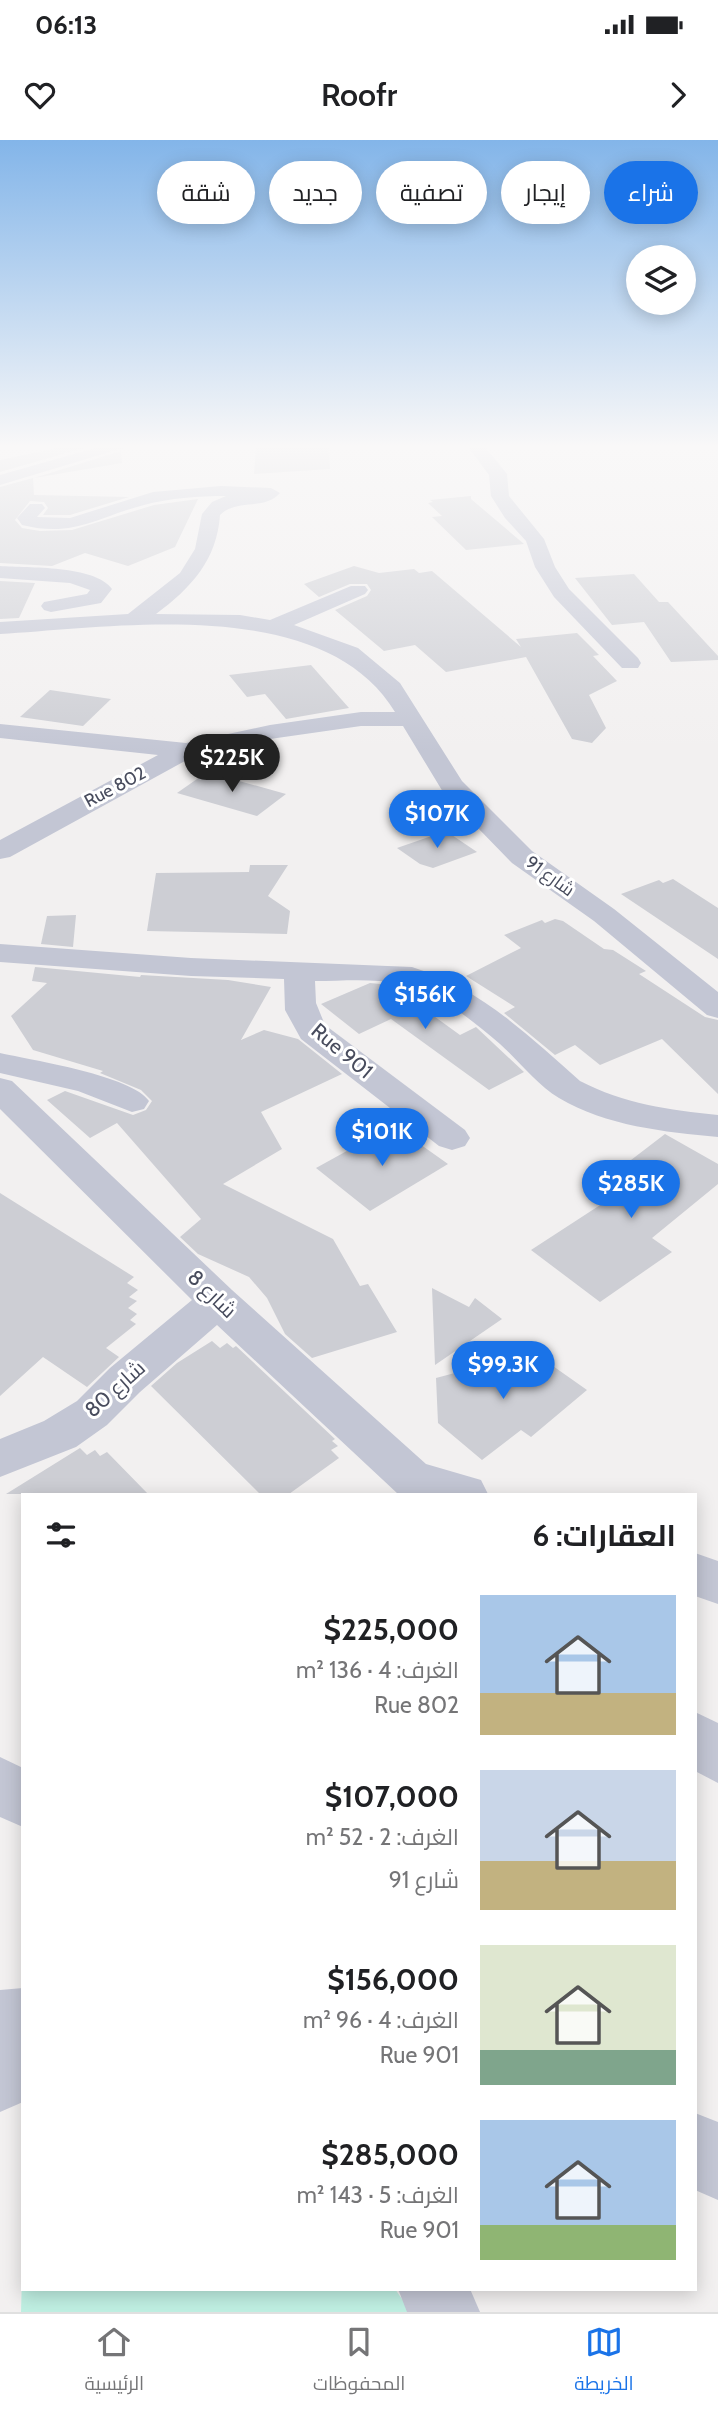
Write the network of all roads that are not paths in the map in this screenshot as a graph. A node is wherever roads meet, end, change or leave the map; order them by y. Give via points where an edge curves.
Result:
1 (206, 549) edge
2 (539, 549) edge
3 (0, 572) edge
4 (358, 590) dead end
5 (0, 608) edge
6 (133, 620) junction
7 (275, 626) junction
8 (0, 628) edge
9 (630, 663) dead end
10 (407, 711) junction
11 (0, 731) edge
12 (186, 750) junction
13 (0, 851) edge
14 (0, 953) edge
15 (301, 972) junction
16 (718, 1008) edge
17 (0, 1063) edge
18 (0, 1089) edge
19 (132, 1101) dead end
20 (718, 1126) edge
21 (452, 1138) dead end
22 (218, 1301) junction
23 (0, 1458) edge
24 (419, 1486) edge
25 (459, 1493) edge
26 (697, 1575) edge
27 (718, 1583) edge
28 (697, 1739) edge
29 (718, 1757) edge
30 (0, 1784) edge
31 (21, 1799) edge
32 (21, 2020) edge
33 (0, 2021) edge
34 (21, 2045) edge
35 (0, 2081) edge
36 (697, 2147) edge
37 (718, 2167) edge
38 (433, 2291) edge
39 (445, 2312) edge

1 - 6 street via 173,593
2 - 9 street via 561,593
3 - 5 street via 77,578 102,589 94,599 79,603
4 - 7 street, شارع 91
6 - 7 street, شارع 91 via 207,619
6 - 8 street, شارع 91
7 - 10 street, شارع 91 via 350,653 378,675
10 - 12 street, Rue 802
10 - 16 street, شارع 91 via 452,786 522,857 604,915
11 - 12 street
12 - 13 street, Rue 802
14 - 15 street
15 - 20 street via 401,974 424,979 463,999 584,1098 609,1108
15 - 21 street, Rue 901 via 297,995 301,1015 313,1032
17 - 19 street via 109,1089
18 - 22 street, شارع 8
22 - 23 street, شارع 80 via 92,1413 60,1434
22 - 24 street, شارع 8
24 - 25 street
26 - 27 street
28 - 29 street
30 - 31 street
32 - 33 street
34 - 35 street
36 - 37 street
38 - 39 street

